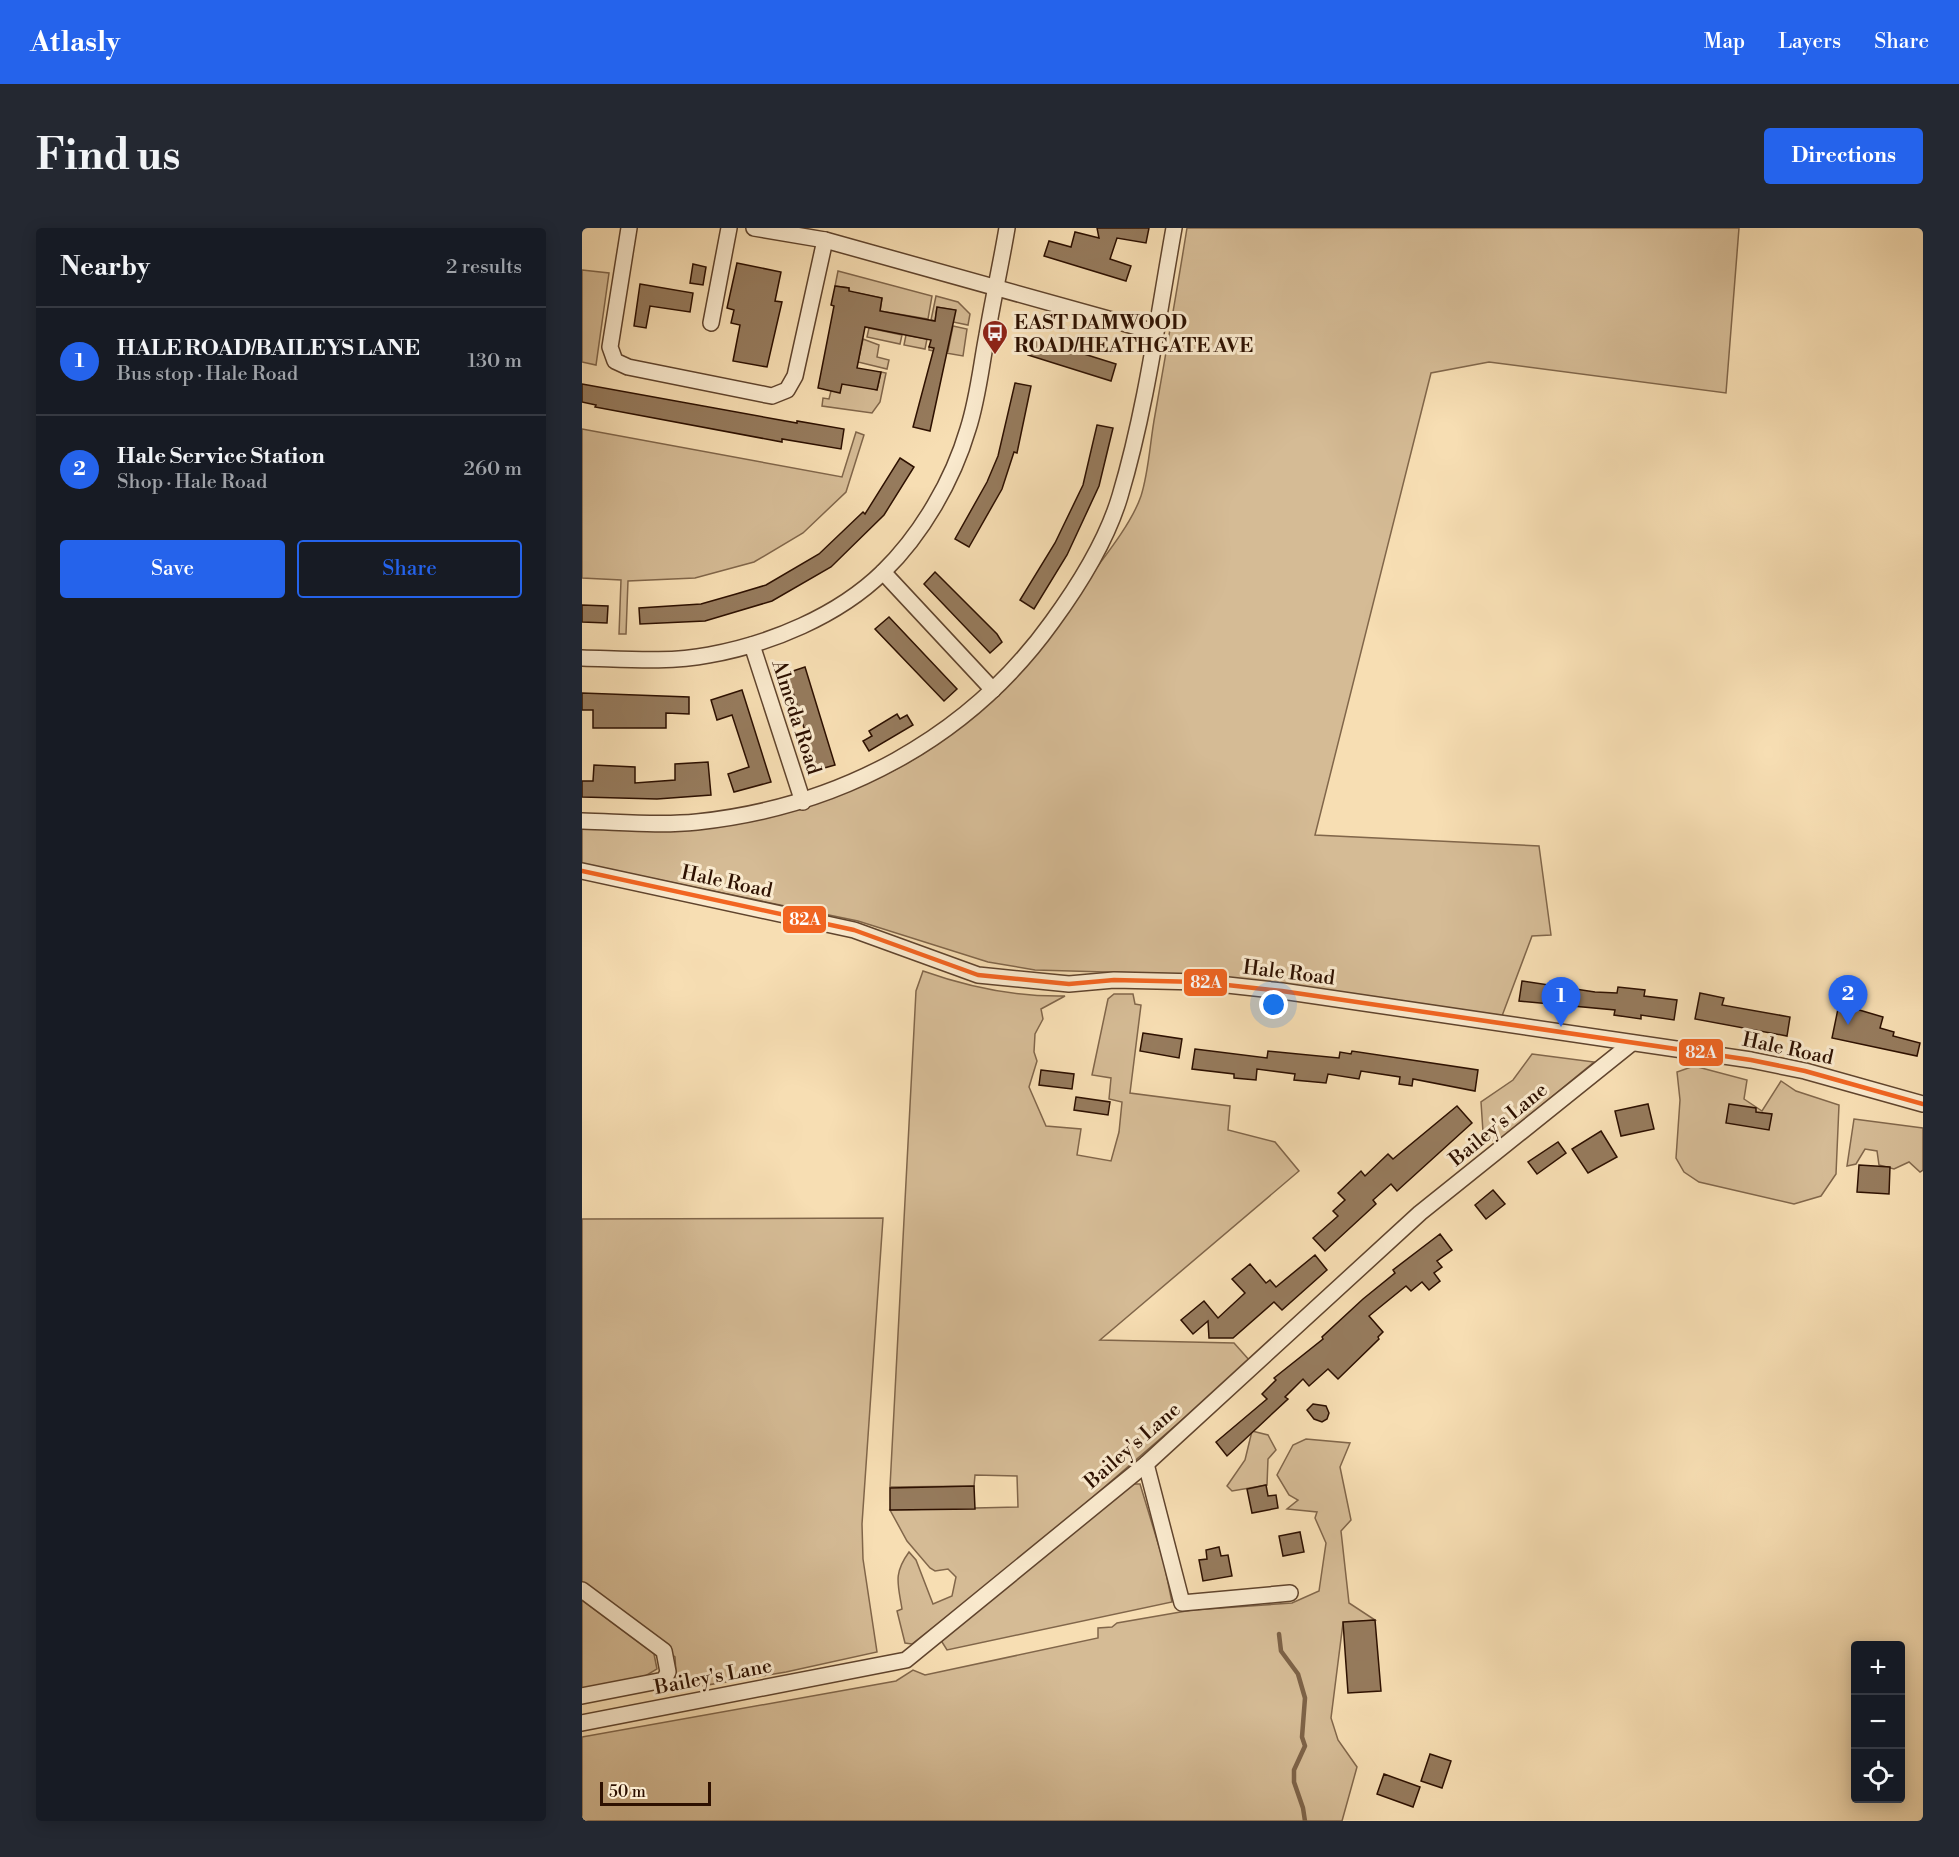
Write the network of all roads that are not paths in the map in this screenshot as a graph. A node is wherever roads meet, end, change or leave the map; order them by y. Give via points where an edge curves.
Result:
1 (629, 228) edge
2 (729, 228) edge
3 (754, 228) edge
4 (1007, 228) edge
5 (1174, 228) edge
6 (825, 240) junction
7 (997, 287) junction
8 (711, 323) dead end
9 (1155, 332) junction
10 (883, 572) junction
11 (752, 645) junction
12 (582, 658) edge
13 (993, 690) junction
14 (803, 802) junction
15 (582, 820) edge
16 (582, 871) edge
17 (1632, 1043) junction
18 (1923, 1104) edge
19 (1146, 1464) junction
20 (582, 1590) edge
21 (1290, 1593) dead end
22 (582, 1696) edge
23 (582, 1723) edge

1 - 6 street via 610,347 615,361 628,368 772,396 787,390 795,376
2 - 8 street
3 - 6 street
4 - 7 street
5 - 9 street
6 - 7 street
7 - 9 street
7 - 10 street via 975,401 959,455 928,514
9 - 13 street via 1120,497 1104,533 1067,602 1026,657
10 - 11 street via 819,616
10 - 13 street
11 - 12 street via 707,656 647,660
11 - 14 street, Almeda Road
13 - 14 street via 945,731 890,766
14 - 15 street via 696,822
16 - 17 street, Hale Road via 854,930 978,975 1069,984 1114,980 1200,982
17 - 18 street, Hale Road via 1805,1071
17 - 19 street, Bailey's Lane via 1420,1213
19 - 21 street via 1182,1603
19 - 23 street, Bailey's Lane via 906,1660
20 - 22 street via 664,1651 668,1672 664,1680

